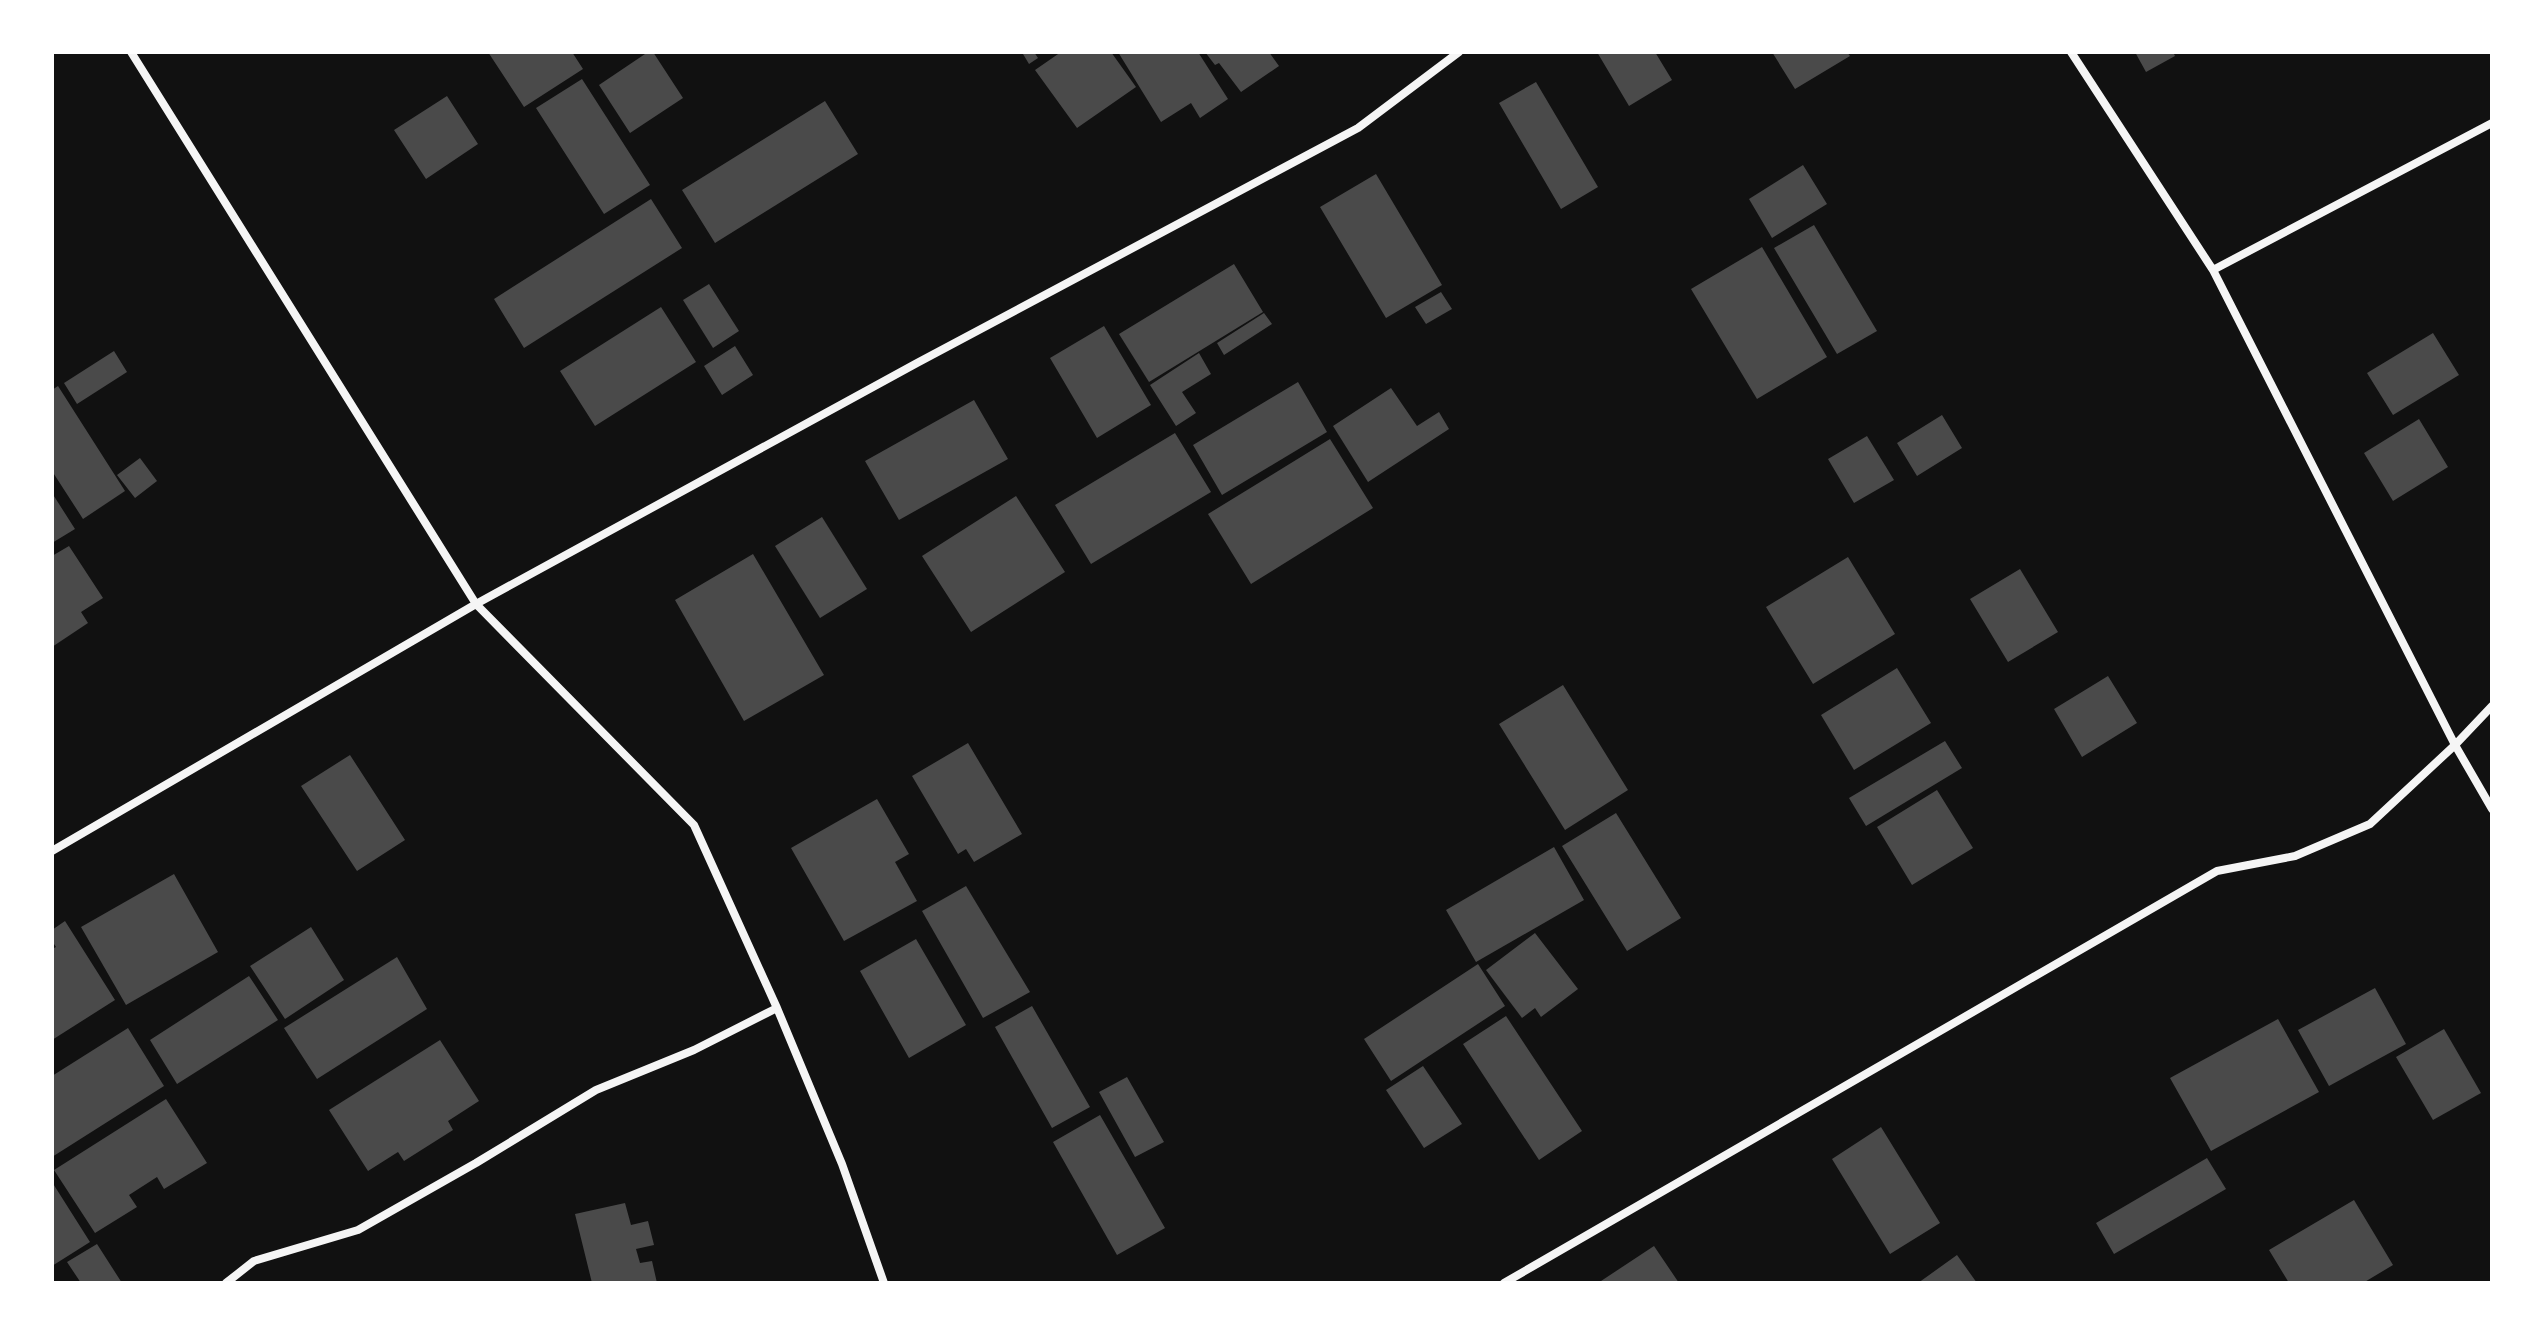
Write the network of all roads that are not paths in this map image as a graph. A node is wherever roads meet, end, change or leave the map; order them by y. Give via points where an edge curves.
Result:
1 (131, 52) edge
2 (1459, 52) edge
3 (2071, 52) edge
4 (2492, 123) edge
5 (2213, 270) junction
6 (476, 604) junction
7 (2492, 706) edge
8 (2455, 745) junction
9 (2492, 809) edge
10 (52, 851) edge
11 (777, 1008) junction
12 (226, 1283) edge
13 (884, 1283) edge
14 (1504, 1283) edge

1 - 6 street
2 - 6 street via 1358,128
3 - 5 street
4 - 5 street
5 - 8 street
6 - 10 street
6 - 11 street via 694,825
7 - 8 street
8 - 9 street
8 - 14 street via 2370,824 2295,856 2217,871
11 - 12 street via 694,1050 596,1090 358,1230 254,1261
11 - 13 street via 842,1164

